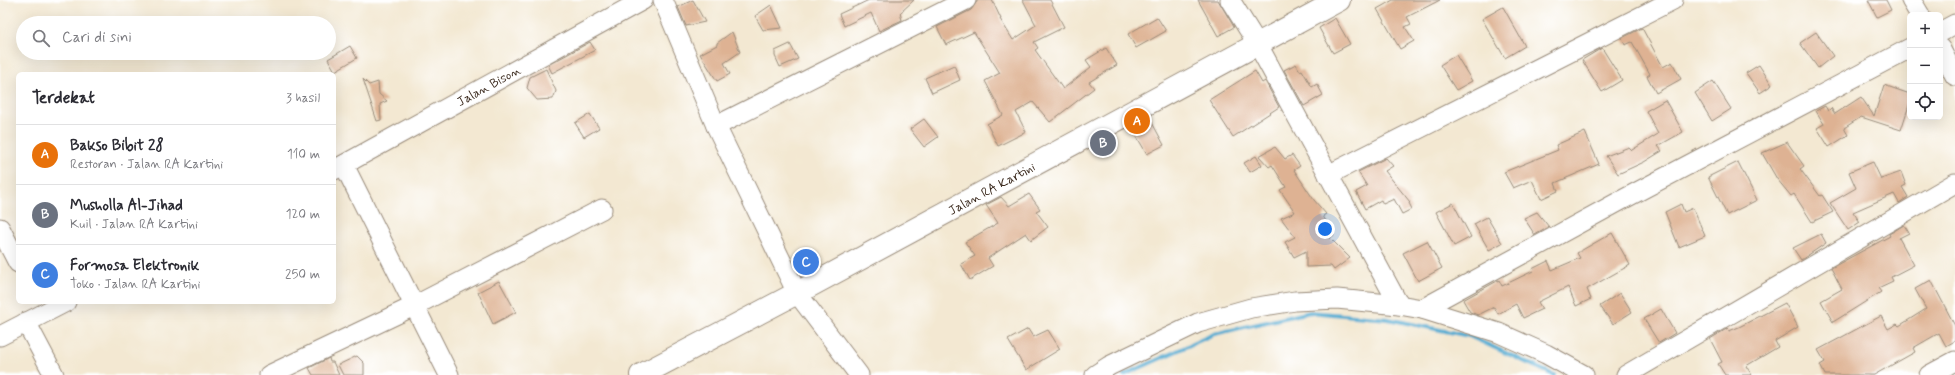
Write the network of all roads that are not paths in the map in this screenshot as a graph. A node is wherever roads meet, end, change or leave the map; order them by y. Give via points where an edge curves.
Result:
1 (643, 0) edge
2 (663, 0) edge
3 (966, 0) edge
4 (1230, 0) edge
5 (1339, 0) edge
6 (1673, 0) edge
7 (1911, 0) edge
8 (1918, 12) edge
9 (1955, 24) edge
10 (1943, 30) edge
11 (1257, 43) junction
12 (1907, 50) edge
13 (1943, 54) edge
14 (1955, 76) edge
15 (716, 126) junction
16 (339, 167) edge
17 (1328, 176) junction
18 (1955, 183) edge
19 (602, 209) dead end
20 (0, 228) edge
21 (16, 259) edge
22 (797, 293) junction
23 (56, 304) edge
24 (1399, 305) junction
25 (414, 306) junction
26 (41, 307) edge
27 (1422, 309) junction
28 (26, 322) junction
29 (0, 336) edge
30 (1955, 361) edge
31 (54, 375) edge
32 (269, 375) edge
33 (449, 375) edge
34 (642, 375) edge
35 (859, 375) edge
36 (1095, 375) edge
37 (1584, 375) edge
38 (1626, 375) edge
39 (1929, 375) edge

1 - 16 street, Jalan Bison
2 - 15 street
3 - 15 street
4 - 11 street
5 - 11 main road, Jalan RA Kartini
6 - 17 street
7 - 8 street
9 - 10 street
11 - 17 street
11 - 22 main road, Jalan RA Kartini
12 - 27 street
13 - 14 street
15 - 22 street
16 - 25 street
17 - 24 street
18 - 38 street
19 - 25 street
20 - 21 street
22 - 34 main road, Jalan RA Kartini
22 - 35 street
23 - 26 street
24 - 27 street
24 - 36 street via 1336,299 1295,301 1251,308 1198,323
25 - 32 street
25 - 33 street
26 - 28 street
27 - 37 street via 1499,333
28 - 29 street
28 - 31 street
30 - 39 street

